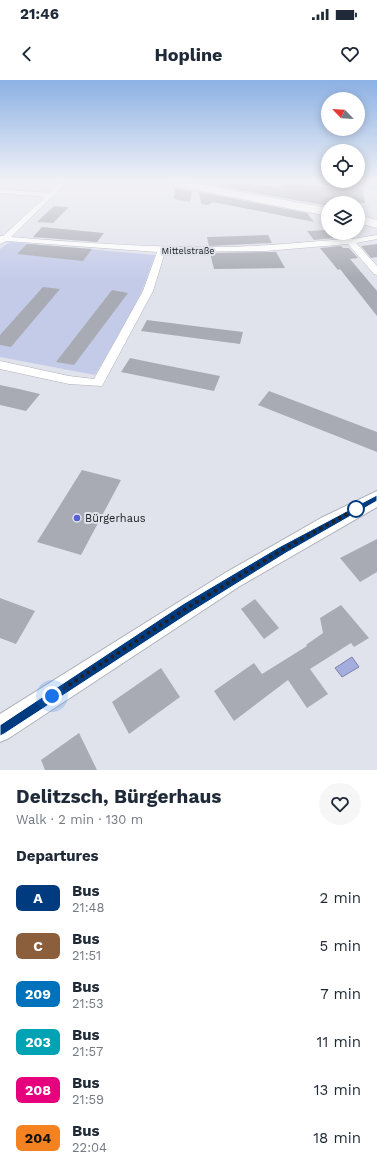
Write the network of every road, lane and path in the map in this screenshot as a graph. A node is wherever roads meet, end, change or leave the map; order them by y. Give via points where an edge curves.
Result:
1 (30, 214) edge
2 (365, 219) edge
3 (365, 220) edge
4 (377, 220) edge
5 (377, 224) edge
6 (377, 236) edge
7 (365, 238) edge
8 (2, 240) edge
9 (349, 240) joint
10 (161, 251) junction
11 (377, 272) edge
12 (0, 365) edge
13 (377, 498) edge
14 (0, 729) edge

1 - 8 street
2 - 4 main road
3 - 5 main road
6 - 7 street, Mittelstraße
8 - 10 street, Mittelstraße
9 - 10 street, Mittelstraße via 269,248
9 - 11 street
10 - 12 street via 148,291 98,383 69,380
13 - 14 street via 282,550 187,608

